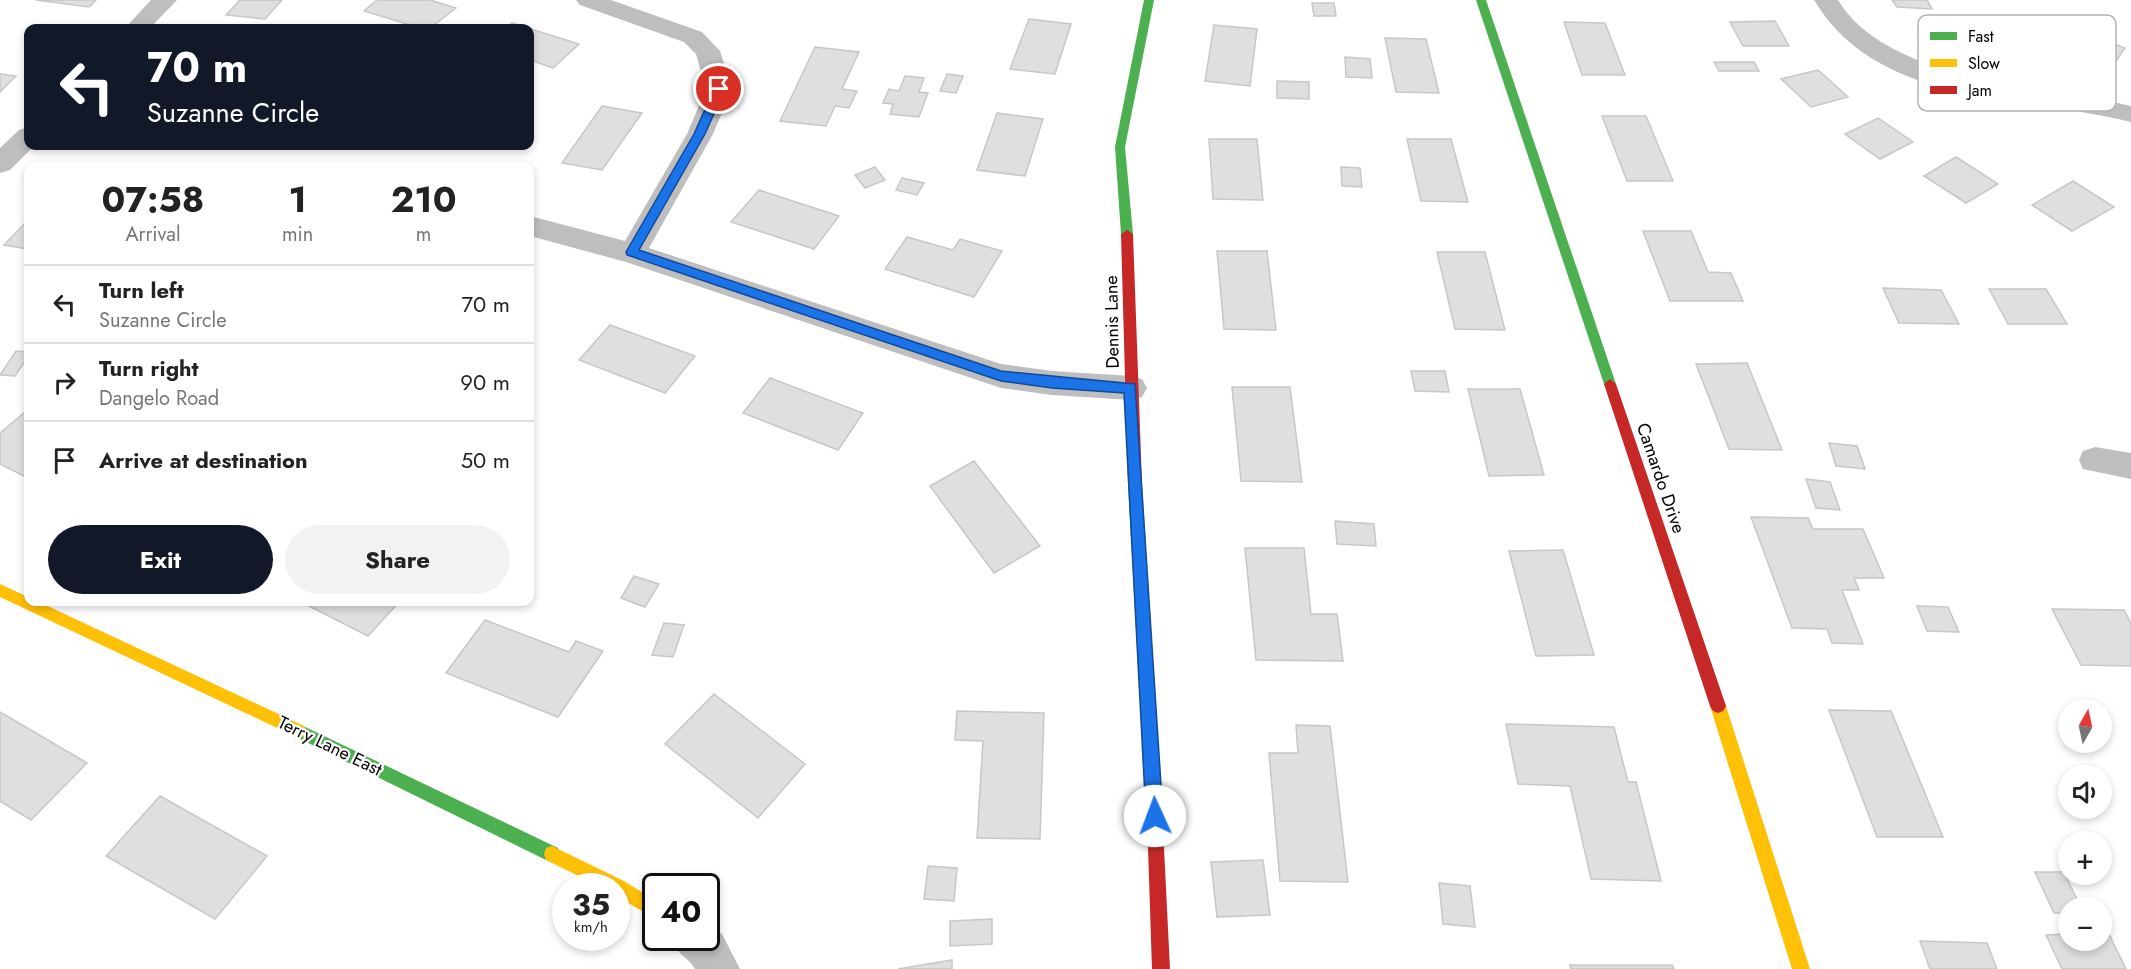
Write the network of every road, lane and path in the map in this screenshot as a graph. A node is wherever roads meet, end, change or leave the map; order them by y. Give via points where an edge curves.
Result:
1 (165, 0) edge
2 (588, 0) edge
3 (1149, 0) edge
4 (1481, 0) edge
5 (1826, 0) edge
6 (141, 24) edge
7 (1918, 72) edge
8 (2116, 111) edge
9 (2131, 114) edge
10 (24, 140) edge
11 (0, 164) edge
12 (534, 227) edge
13 (632, 252) junction
14 (1131, 388) junction
15 (2095, 460) dead end
16 (2131, 466) edge
17 (0, 590) edge
18 (24, 601) edge
19 (34, 606) edge
20 (642, 902) edge
21 (708, 951) edge
22 (718, 969) edge
23 (1161, 969) edge
24 (1801, 969) edge

1 - 6 street
2 - 13 street via 693,37 708,51 719,89 700,134
3 - 14 street, Dennis Lane via 1120,147 1128,240
4 - 24 street, Camardo Drive via 1728,736
5 - 7 street via 1850,30 1875,50
8 - 9 street
10 - 11 street
12 - 13 street
13 - 14 street via 1001,376
14 - 23 street, Dennis Lane
15 - 16 street
17 - 18 street, Terry Lane East
19 - 20 street, Terry Lane East via 369,764
21 - 22 street

